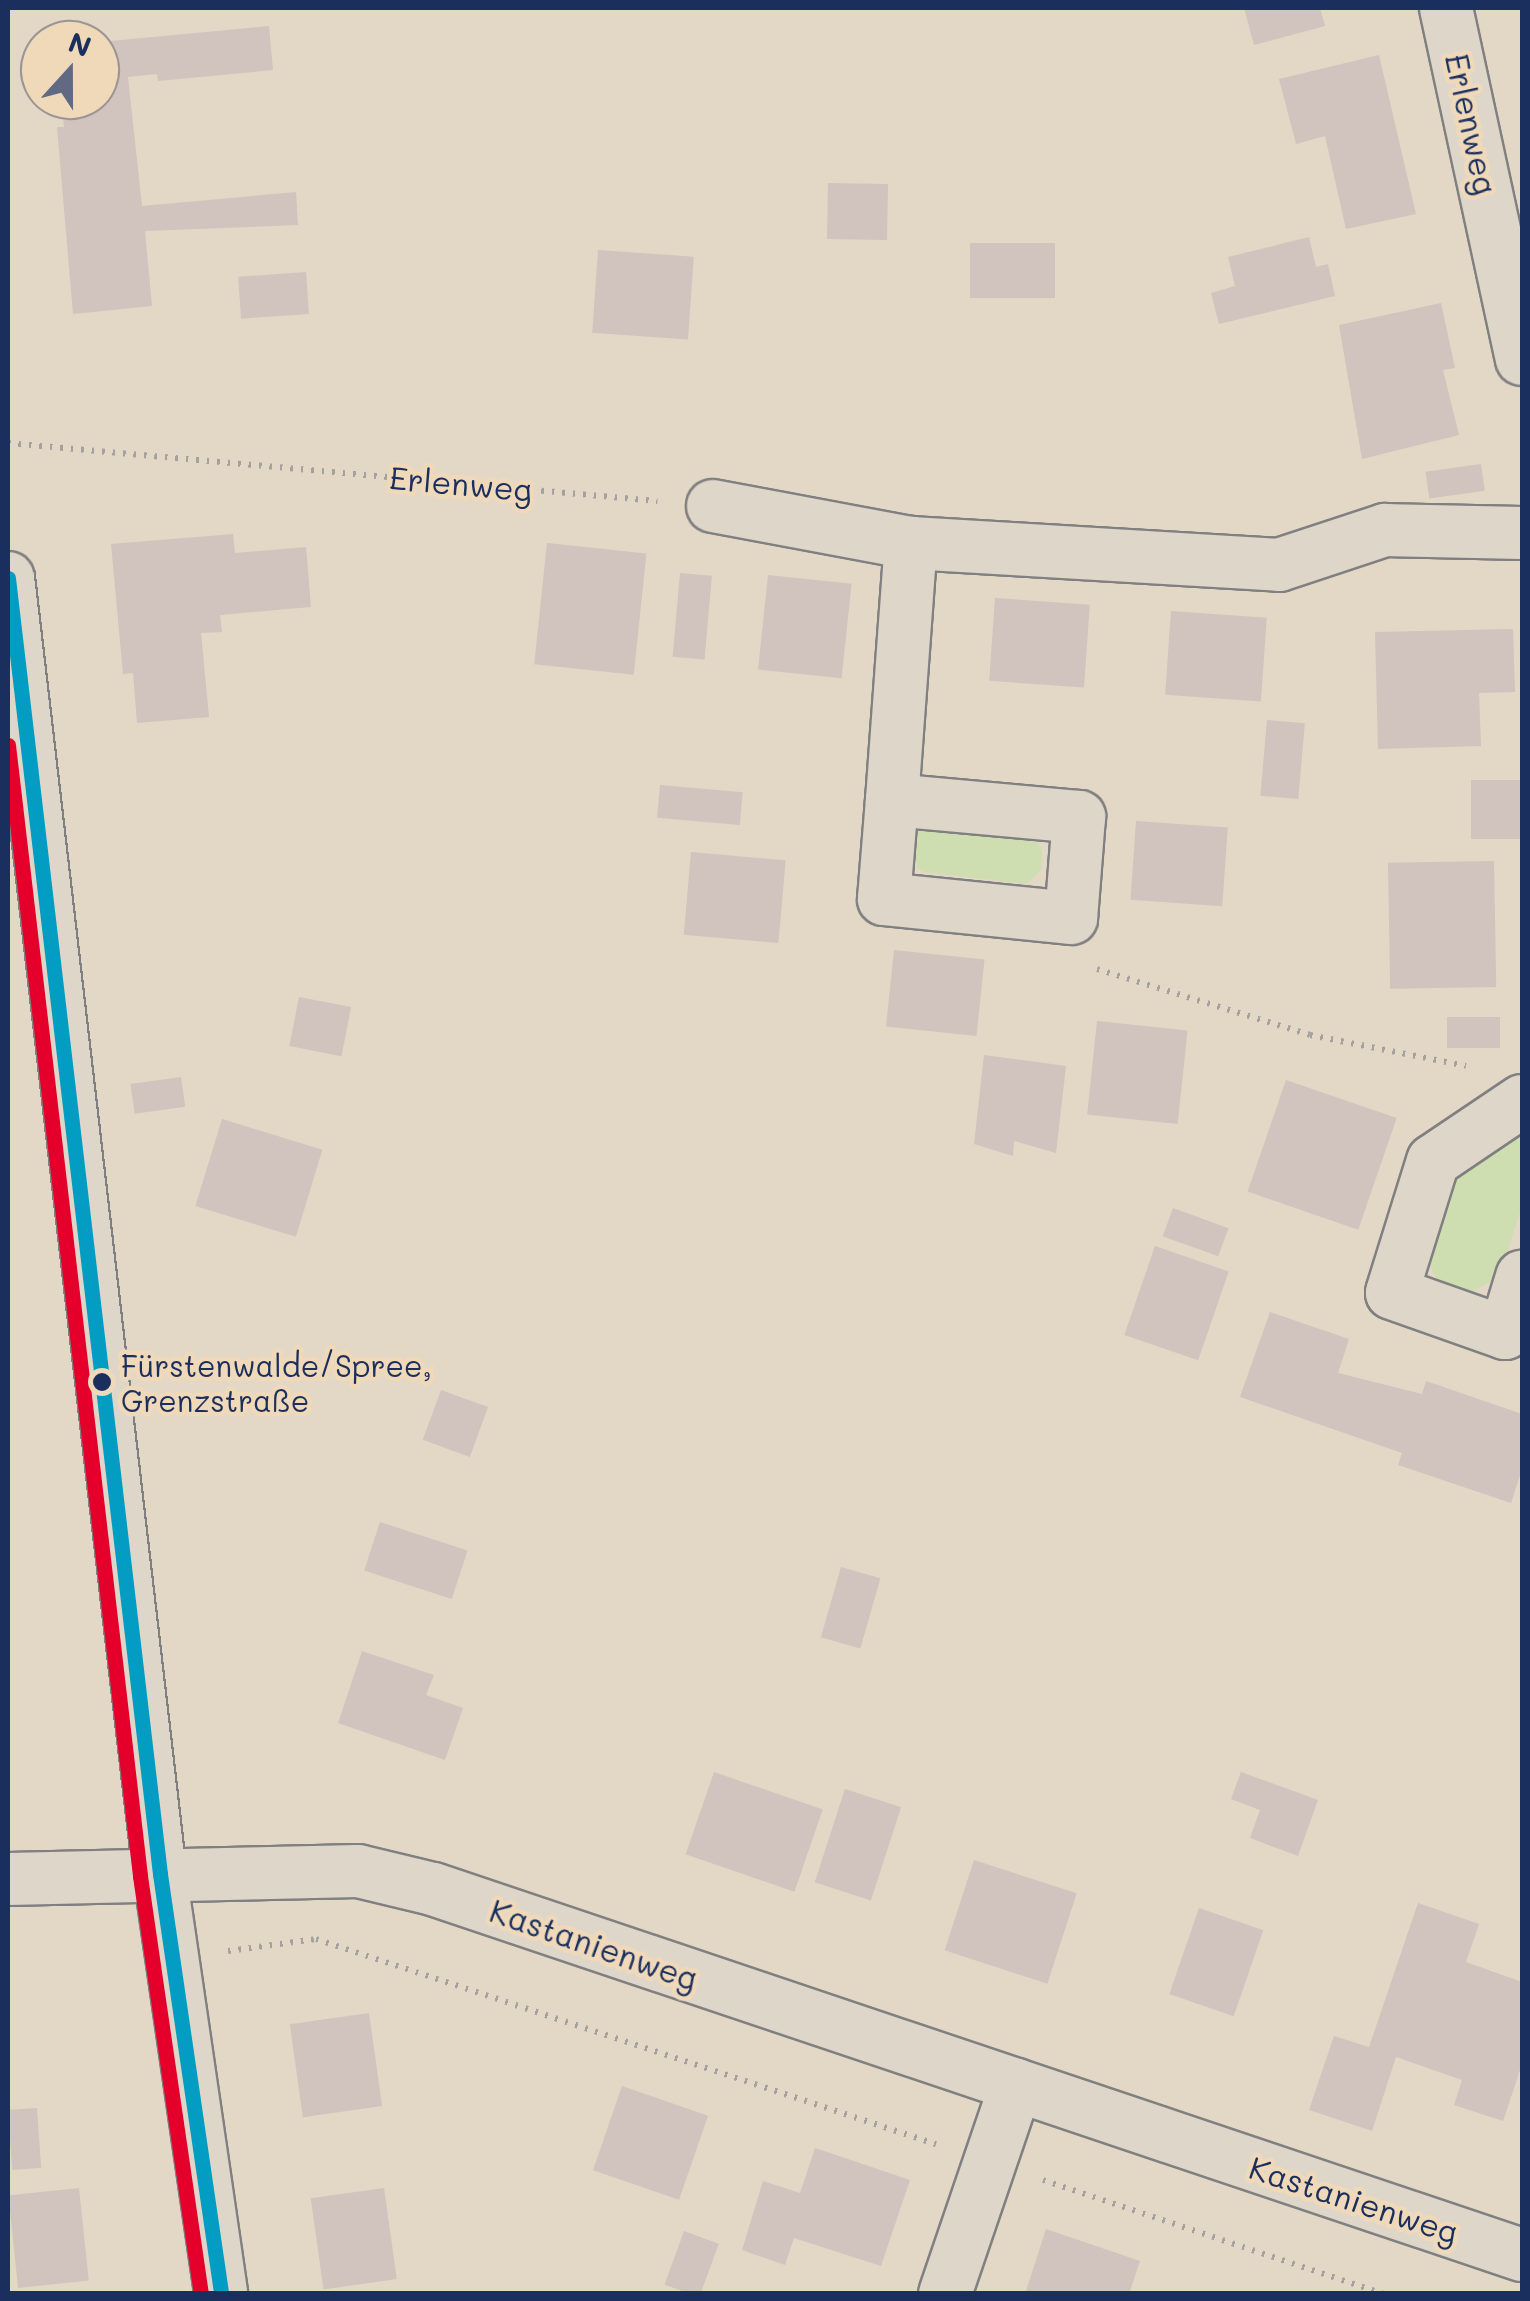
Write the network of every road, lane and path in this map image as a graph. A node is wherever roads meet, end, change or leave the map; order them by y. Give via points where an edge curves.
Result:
1 (1446, 8) edge
2 (1522, 359) edge
3 (8, 443) edge
4 (713, 506) joint
5 (1522, 534) edge
6 (911, 543) junction
7 (8, 578) edge
8 (892, 800) junction
9 (1070, 918) junction
10 (28, 971) edge
11 (1472, 1068) dead end
12 (1522, 1101) edge
13 (1522, 1277) edge
14 (160, 1874) junction
15 (8, 1880) edge
16 (172, 1958) junction
17 (1016, 2085) junction
18 (990, 2162) junction
19 (1522, 2255) edge
20 (221, 2294) edge
21 (945, 2294) edge
22 (1384, 2294) edge

1 - 2 street, Erlenweg
3 - 4 path, Erlenweg
4 - 6 street
5 - 6 street via 1385,530 1279,566
6 - 8 street
7 - 10 street
8 - 9 street via 884,899
8 - 9 street via 1079,817
9 - 11 path via 1086,965 1310,1035
10 - 14 street
12 - 13 street via 1434,1161 1392,1293 1505,1333
14 - 15 street, Kastanienweg
14 - 16 street
14 - 17 street, Kastanienweg via 376,1875
16 - 18 path via 316,1939
16 - 20 street
17 - 18 street
17 - 19 street, Kastanienweg
18 - 21 street
18 - 22 path

